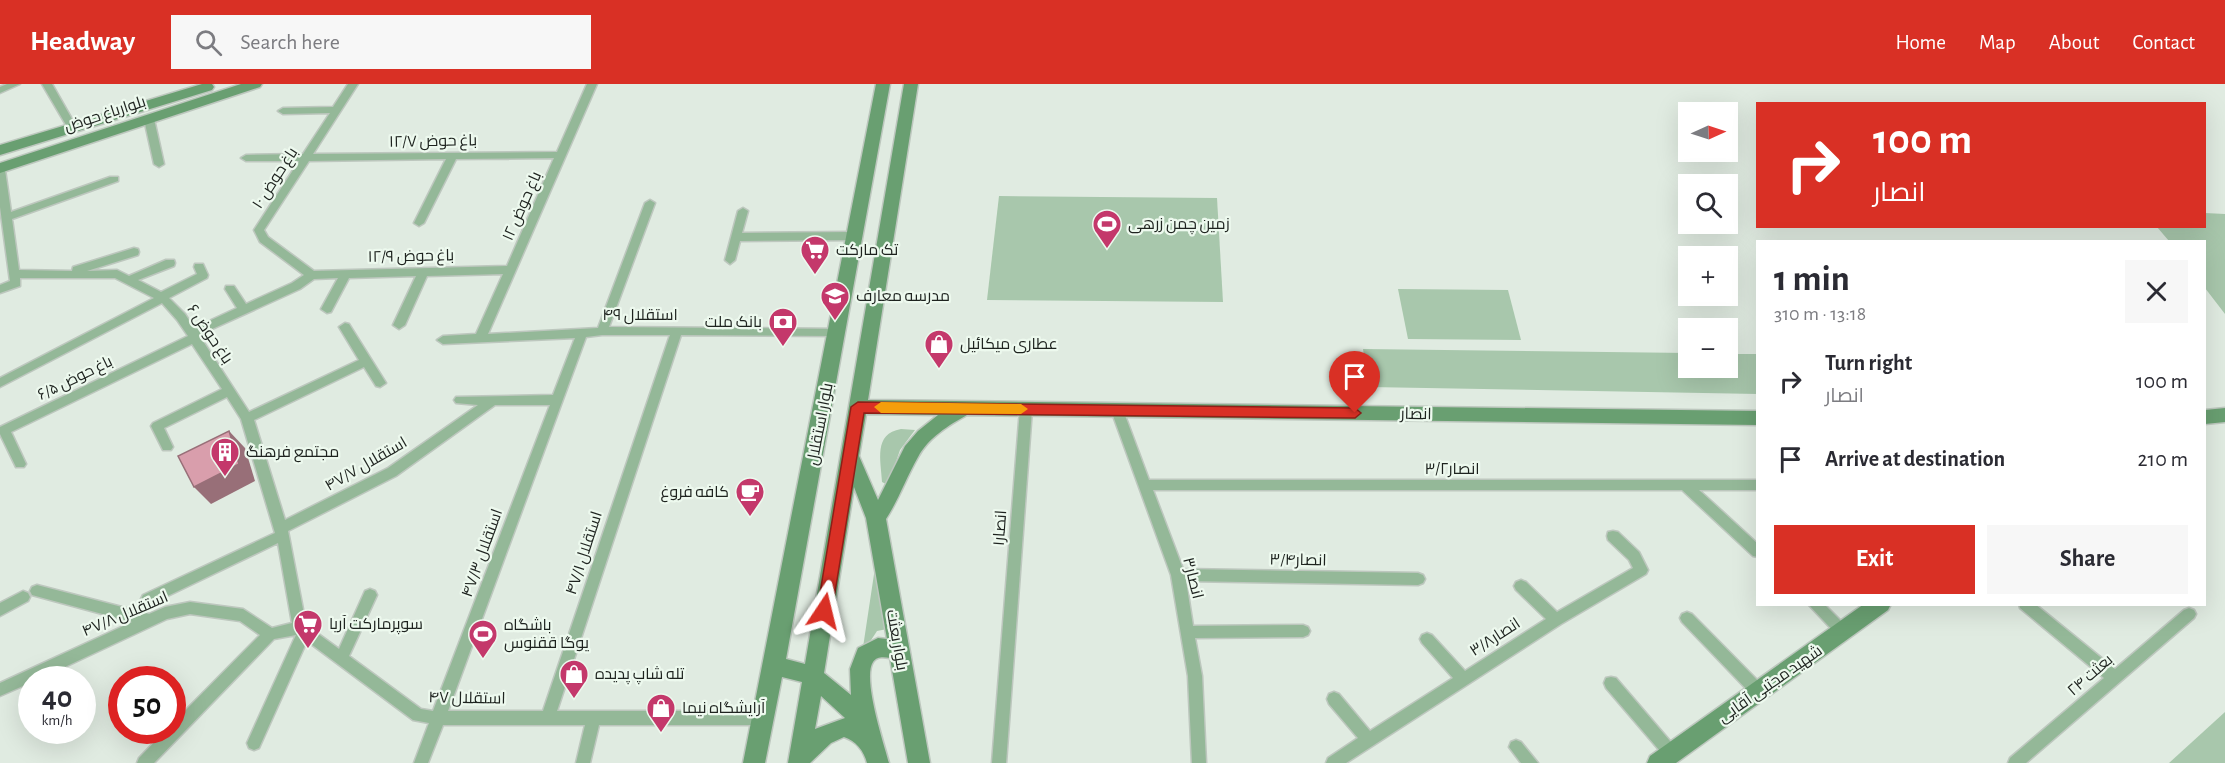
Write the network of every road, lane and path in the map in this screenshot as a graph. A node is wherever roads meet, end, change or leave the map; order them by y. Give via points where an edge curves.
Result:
1 (15, 84) edge
2 (47, 84) edge
3 (217, 84) edge
4 (255, 84) edge
5 (353, 84) edge
6 (592, 84) edge
7 (883, 84) edge
8 (911, 84) edge
9 (0, 90) edge
10 (336, 110) junction
11 (283, 111) dead end
12 (149, 119) junction
13 (72, 128) junction
14 (0, 150) edge
15 (561, 155) junction
16 (453, 156) junction
17 (246, 158) dead end
18 (306, 158) junction
19 (159, 164) dead end
20 (0, 169) edge
21 (114, 179) dead end
22 (862, 199) junction
23 (891, 199) junction
24 (650, 203) dead end
25 (743, 212) dead end
26 (7, 217) junction
27 (419, 223) dead end
28 (853, 236) junction
29 (737, 237) junction
30 (134, 252) dead end
31 (730, 260) dead end
32 (170, 263) dead end
33 (199, 267) dead end
34 (510, 270) junction
35 (14, 272) junction
36 (423, 272) junction
37 (61, 274) junction
38 (346, 274) junction
39 (312, 275) junction
40 (129, 280) junction
41 (0, 289) edge
42 (230, 289) dead end
43 (162, 298) junction
44 (243, 309) junction
45 (327, 309) dead end
46 (399, 325) dead end
47 (345, 327) dead end
48 (602, 331) junction
49 (677, 332) junction
50 (838, 332) junction
51 (582, 334) junction
52 (193, 335) junction
53 (480, 339) junction
54 (442, 340) dead end
55 (365, 362) junction
56 (0, 383) edge
57 (380, 383) dead end
58 (229, 391) junction
59 (460, 400) dead end
60 (493, 400) junction
61 (557, 400) junction
62 (858, 407) junction
63 (965, 408) junction
64 (1026, 409) junction
65 (1117, 410) junction
66 (2225, 416) edge
67 (2206, 417) edge
68 (246, 418) junction
69 (1756, 418) edge
70 (166, 447) dead end
71 (851, 458) junction
72 (20, 464) dead end
73 (1146, 485) junction
74 (1685, 485) junction
75 (1756, 485) edge
76 (876, 518) junction
77 (281, 532) junction
78 (1613, 536) dead end
79 (1756, 550) edge
80 (1178, 575) junction
81 (1418, 579) dead end
82 (1521, 586) dead end
83 (37, 591) dead end
84 (370, 595) dead end
85 (23, 597) dead end
86 (148, 599) dead end
87 (1816, 606) edge
88 (1878, 606) edge
89 (2027, 606) edge
90 (0, 610) edge
91 (2188, 614) dead end
92 (1687, 618) dead end
93 (149, 620) junction
94 (1556, 620) junction
95 (303, 629) junction
96 (1303, 631) dead end
97 (1188, 632) junction
98 (1843, 632) junction
99 (270, 634) junction
100 (1427, 639) dead end
101 (899, 649) junction
102 (342, 657) junction
103 (774, 664) junction
104 (813, 676) junction
105 (2115, 678) junction
106 (1463, 679) junction
107 (1611, 683) dead end
108 (0, 690) edge
109 (1758, 692) junction
110 (1334, 699) dead end
111 (548, 717) junction
112 (594, 717) junction
113 (438, 718) junction
114 (762, 718) junction
115 (866, 722) junction
116 (1369, 740) junction
117 (254, 743) dead end
118 (1516, 747) dead end
119 (1665, 758) edge
120 (877, 759) edge
121 (799, 760) edge
122 (144, 763) edge
123 (421, 763) edge
124 (583, 763) edge
125 (754, 763) edge
126 (919, 763) edge
127 (999, 763) edge
128 (1199, 763) edge
129 (1333, 763) edge
130 (1531, 763) edge
131 (2015, 763) edge

1 - 9 street
2 - 13 street
3 - 13 main road, بلوارباغ حوض
4 - 12 main road, بلوارباغ حوض
5 - 10 street, ۱۰ باغ حوض
6 - 15 street, ۱۲ باغ حوض
7 - 22 main road, بلوار استقلال
8 - 23 main road, بلوار استقلال
10 - 11 street
10 - 18 street, ۱۰ باغ حوض
12 - 19 street
12 - 20 main road, بلوارباغ حوض
13 - 14 main road, بلوارباغ حوض
15 - 16 street, ۱۲/۷ باغ حوض
15 - 34 street, ۱۲ باغ حوض
16 - 18 street, ۱۲/۷ باغ حوض
16 - 27 street
17 - 18 street, ۱۲/۷ باغ حوض
18 - 39 street, ۱۰ باغ حوض via 259,230
20 - 26 street
21 - 26 street
22 - 23 main road
22 - 28 main road, بلوار استقلال
23 - 62 main road, بلوار استقلال
24 - 48 street
25 - 29 street
26 - 35 street
28 - 29 street
28 - 50 main road, بلوار استقلال
29 - 31 street
30 - 37 street
32 - 40 street
33 - 43 street via 203,275
34 - 36 street, ۱۲/۹ باغ حوض
34 - 53 street, ۱۲ باغ حوض
35 - 37 street, ۶ باغ حوض
35 - 41 street via 16,283
36 - 38 street, ۱۲/۹ باغ حوض
36 - 46 street
37 - 40 street, ۶ باغ حوض via 117,274
38 - 39 street, ۱۲/۹ باغ حوض
38 - 45 street
39 - 44 street
40 - 43 street, ۶ باغ حوض
42 - 44 street
43 - 52 street, ۶ باغ حوض via 182,317
43 - 56 street
44 - 52 street
47 - 55 street
48 - 49 street, ۴۹ استقلال
48 - 51 street, ۴۹ استقلال
49 - 50 street, ۴۹ استقلال
49 - 111 street, ۴۷/۱ استقلال
50 - 103 main road, بلوار استقلال
51 - 53 street, ۴۹ استقلال
51 - 61 street, ۴۷/۳ استقلال
52 - 58 street, ۶ باغ حوض
52 - 72 street, ۶/۵ باغ حوض via 4,430
53 - 54 street, ۴۹ استقلال
55 - 57 street
55 - 68 street
58 - 68 street, ۶ باغ حوض
58 - 70 street via 157,426
59 - 60 street
60 - 61 street
60 - 77 street, ۴۷/۷ استقلال via 392,472
61 - 113 street, ۴۷/۳ استقلال
62 - 63 main road, انصار
62 - 71 main road, بلوار استقلال
63 - 64 main road, انصار
63 - 76 main road via 944,420 911,451
64 - 65 main road, انصار
64 - 127 street, انصار۱
65 - 69 main road, انصار
65 - 73 street, انصار۳
66 - 67 main road
68 - 77 street, ۶ باغ حوض
71 - 76 main road, بلوار بعثت
71 - 104 main road, بلوار استقلال
73 - 74 street, انصار۳/۲
73 - 80 street, انصار۳
74 - 75 street, انصار۳/۲
74 - 79 street
76 - 101 main road, بلوار بعثت
77 - 86 street, ۴۷/۷ استقلال
77 - 95 street
78 - 94 street, انصار۳/۸ via 1634,556 1641,570
80 - 81 street, انصار۳/۴
80 - 97 street, انصار۳
82 - 94 street
83 - 93 street
84 - 102 street
85 - 90 street
87 - 98 street
88 - 98 main road, شهید مجتبی آقایی
89 - 105 street
91 - 105 street, بعثت ۲۴
92 - 109 street
93 - 99 street, ۴۷/۸ استقلال via 190,608 243,615
93 - 108 street, ۴۷/۸ استقلال
94 - 106 street, انصار۳/۸
95 - 99 street
95 - 102 street, ۴۷ استقلال
95 - 117 street
96 - 97 street
97 - 128 street, انصار۳ via 1195,676
98 - 109 main road, شهید مجتبی آقایی
99 - 122 street
100 - 106 street
101 - 115 main road via 884,645 870,650 861,662 858,672
101 - 126 main road, بلوار بعثت
102 - 113 street, ۴۷ استقلال via 418,715
103 - 104 main road
103 - 114 main road, بلوار استقلال
104 - 115 main road
104 - 121 main road, بلوار استقلال
105 - 131 street, بعثت ۲۴
106 - 116 street, انصار۳/۸
107 - 119 street
109 - 119 main road, شهید مجتبی آقایی
110 - 116 street
111 - 112 street, ۴۷ استقلال
111 - 113 street, ۴۷ استقلال
112 - 114 street, ۴۷ استقلال
112 - 124 street
113 - 123 street, ۴۷/۳ استقلال
114 - 125 main road, بلوار استقلال
115 - 120 main road
116 - 129 street, انصار۳/۸
118 - 130 street
120 - 121 main road via 861,733 843,727 823,736

